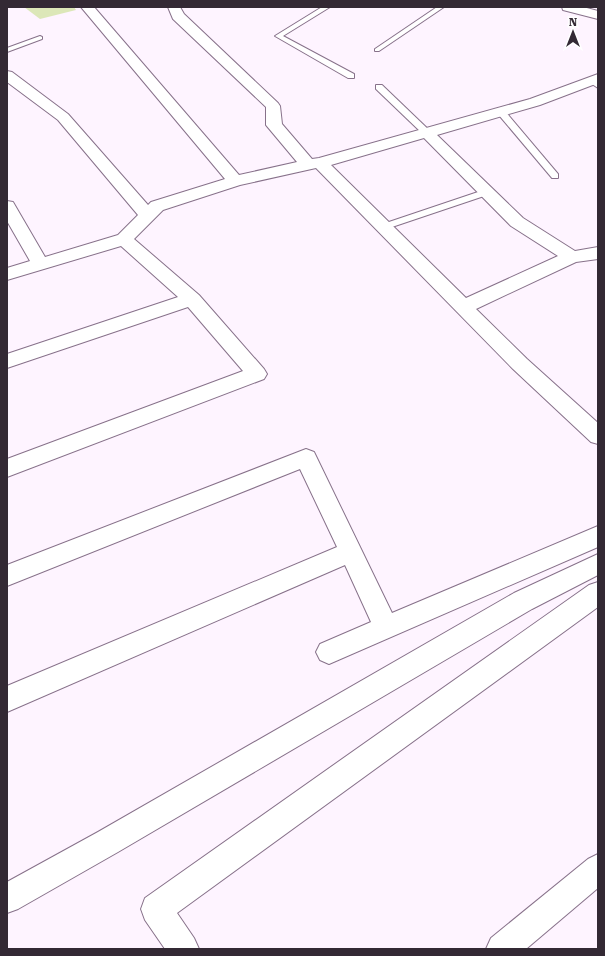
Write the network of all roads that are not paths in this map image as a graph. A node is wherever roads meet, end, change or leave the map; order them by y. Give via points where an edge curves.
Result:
1 (87, 7) edge
2 (174, 7) edge
3 (327, 7) edge
4 (441, 7) edge
5 (568, 7) edge
6 (598, 15) edge
7 (40, 38) dead end
8 (7, 50) edge
9 (377, 50) dead end
10 (7, 75) edge
11 (351, 76) dead end
12 (596, 81) edge
13 (379, 87) dead end
14 (501, 112) junction
15 (427, 133) junction
16 (314, 163) junction
17 (555, 176) dead end
18 (235, 182) junction
19 (487, 192) junction
20 (7, 206) edge
21 (147, 215) junction
22 (384, 227) junction
23 (124, 239) junction
24 (598, 253) edge
25 (572, 257) junction
26 (40, 264) junction
27 (7, 274) edge
28 (192, 299) junction
29 (463, 307) junction
30 (7, 361) edge
31 (598, 436) edge
32 (7, 468) edge
33 (598, 536) edge
34 (351, 552) junction
35 (598, 564) edge
36 (7, 576) edge
37 (598, 593) edge
38 (386, 627) junction
39 (329, 652) dead end
40 (7, 699) edge
41 (598, 869) edge
42 (7, 898) edge
43 (183, 949) edge
44 (502, 949) edge

1 - 18 street
2 - 16 street via 178,16 273,106 274,125
3 - 11 lane via 278,36
4 - 9 lane
5 - 6 street
7 - 8 lane
10 - 21 street via 62,117
12 - 14 street
13 - 15 lane
14 - 15 street
14 - 17 lane
15 - 16 street
15 - 19 street
16 - 18 street
16 - 22 street
18 - 21 street via 158,206
19 - 22 lane
19 - 25 street via 517,222
20 - 26 street
21 - 23 street
22 - 29 street
23 - 26 street
23 - 28 street
24 - 25 street
25 - 29 street
26 - 27 street
28 - 30 street
28 - 32 street via 256,374
29 - 31 street
33 - 38 street
34 - 36 street via 306,458
34 - 38 street
34 - 40 street
35 - 42 street via 523,601
37 - 43 street via 156,909
38 - 39 street
41 - 44 street

